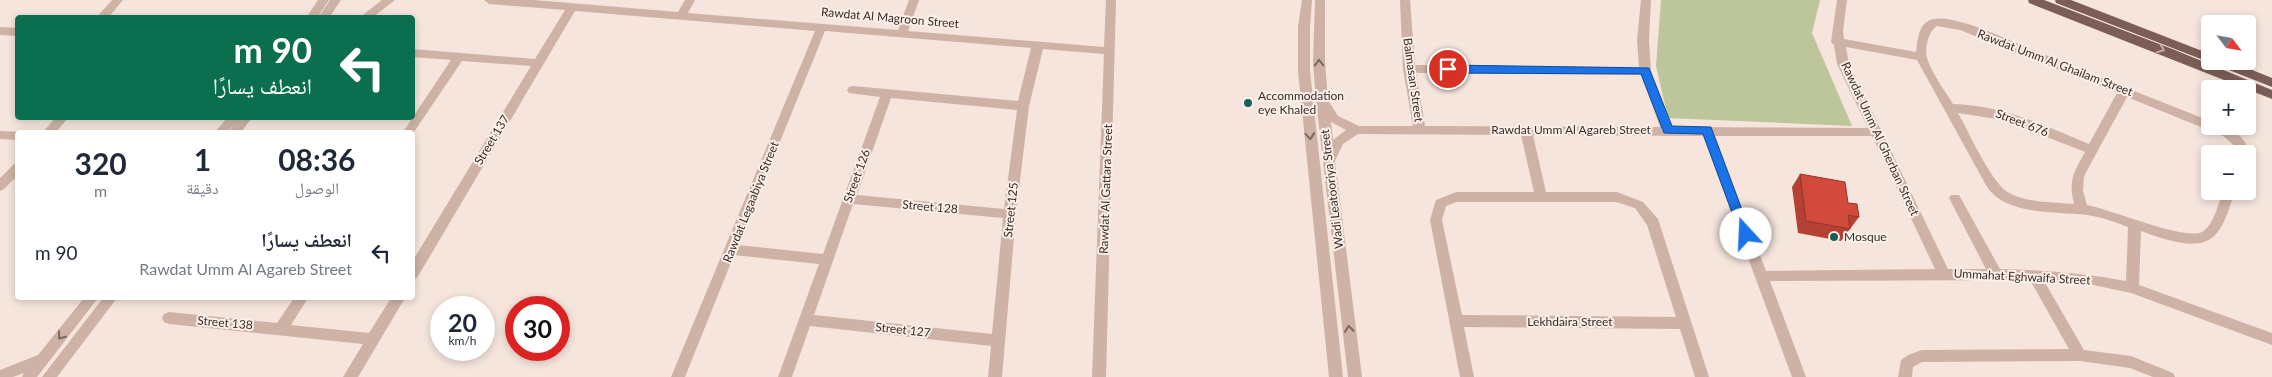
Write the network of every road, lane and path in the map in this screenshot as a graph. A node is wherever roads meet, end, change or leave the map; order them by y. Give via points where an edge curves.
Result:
1 (118, 0) edge
2 (344, 0) edge
3 (390, 0) edge
4 (489, 0) edge
5 (497, 0) edge
6 (690, 0) edge
7 (914, 0) edge
8 (1111, 0) edge
9 (1306, 0) edge
10 (1320, 0) edge
11 (1405, 0) edge
12 (1646, 0) edge
13 (1842, 0) edge
14 (2033, 0) edge
15 (2060, 0) edge
16 (331, 2) edge
17 (572, 7) junction
18 (682, 14) junction
19 (104, 15) edge
20 (315, 15) edge
21 (324, 15) edge
22 (368, 15) edge
23 (822, 26) junction
24 (0, 31) edge
25 (15, 32) edge
26 (902, 33) junction
27 (1837, 42) junction
28 (1038, 45) junction
29 (1110, 51) junction
30 (415, 53) edge
31 (2201, 55) edge
32 (459, 57) junction
33 (1921, 57) junction
34 (539, 63) junction
35 (1409, 68) junction
36 (2241, 70) edge
37 (2246, 70) edge
38 (1645, 71) junction
39 (2272, 78) edge
40 (2272, 82) edge
41 (852, 90) dead end
42 (2125, 90) junction
43 (887, 93) junction
44 (2272, 95) edge
45 (1322, 100) junction
46 (1023, 106) junction
47 (1949, 108) junction
48 (60, 120) edge
49 (231, 120) edge
50 (244, 120) edge
51 (2201, 122) edge
52 (1420, 129) junction
53 (51, 130) edge
54 (223, 130) edge
55 (237, 130) edge
56 (410, 130) edge
57 (1358, 130) junction
58 (1668, 130) junction
59 (1707, 130) junction
60 (1526, 131) junction
61 (1875, 132) junction
62 (0, 135) edge
63 (2230, 135) edge
64 (15, 136) edge
65 (2241, 145) edge
66 (2092, 150) junction
67 (1329, 163) junction
68 (15, 170) edge
69 (0, 186) edge
70 (1541, 196) junction
71 (1954, 198) dead end
72 (849, 199) junction
73 (2225, 200) edge
74 (2081, 209) junction
75 (1010, 214) junction
76 (2135, 223) junction
77 (732, 250) junction
78 (828, 260) junction
79 (415, 269) edge
80 (1944, 274) junction
81 (1996, 275) junction
82 (2034, 275) junction
83 (1762, 276) junction
84 (2132, 288) junction
85 (89, 300) edge
86 (108, 300) edge
87 (300, 300) edge
88 (397, 300) edge
89 (169, 318) dead end
90 (807, 320) junction
91 (1455, 321) junction
92 (1684, 322) junction
93 (280, 328) junction
94 (373, 339) junction
95 (2272, 339) edge
96 (999, 341) junction
97 (2080, 355) junction
98 (43, 359) junction
99 (0, 376) edge
100 (51, 376) edge
101 (29, 377) edge
102 (350, 377) edge
103 (678, 377) edge
104 (785, 377) edge
105 (995, 377) edge
106 (1099, 377) edge
107 (1336, 377) edge
108 (1355, 377) edge
109 (1467, 377) edge
110 (1702, 377) edge
111 (1799, 377) edge
112 (1906, 377) edge
113 (2168, 377) edge

1 - 19 street
2 - 16 street
3 - 22 street
4 - 5 street, Rawdat Al Magroon Street
5 - 17 street, Rawdat Al Magroon Street
6 - 18 street
7 - 26 street
8 - 29 street, Rawdat Al Gattara Street
9 -> 107 street, Wadi Leatooriya Street via 1304,71
45 -> 10 street, Wadi Leatooriya Street
11 - 35 street, Balmasan Street
12 - 38 street
13 - 27 street, Rawdat Umm Al Gherban Street
14 -> 44 main road
15 - 31 main road
16 - 20 street
16 - 21 street
17 - 18 street, Rawdat Al Magroon Street
17 - 34 street, Street 137
18 - 23 street, Rawdat Al Magroon Street
23 - 26 street, Rawdat Al Magroon Street
23 - 77 street, Rawdat Legaabiya Street
24 - 25 street
26 - 28 street, Rawdat Al Magroon Street
27 - 33 street
27 - 61 street, Rawdat Umm Al Gherban Street via 1843,64
28 - 29 street, Rawdat Al Magroon Street
28 - 46 street, Street 125
29 - 106 street, Rawdat Al Gattara Street
30 - 32 street
32 - 34 street
32 - 56 street
33 - 42 street, Rawdat Umm Al Ghailam Street via 1928,26 1948,22
33 - 47 street
34 - 79 street, Street 137
35 - 38 street
35 - 52 street, Balmasan Street
36 - 40 main road
37 - 39 main road
38 - 58 street
41 - 43 street
42 - 51 street, Rawdat Umm Al Ghailam Street
42 - 66 street
43 - 46 street
43 - 72 street, Street 126
45 - 57 street, Rawdat Umm Al Agareb Street via 1334,119
45 - 67 street, Wadi Leatooriya Street
46 - 75 street, Street 125
47 - 66 street, Street 676 via 1967,107 1996,112
47 - 74 street via 1995,190 2024,203
48 - 53 street
49 - 54 street
50 - 55 street
52 - 57 street, Rawdat Umm Al Agareb Street
52 - 60 street, Rawdat Umm Al Agareb Street
57 - 67 street, Rawdat Umm Al Agareb Street via 1347,133 1337,142
58 - 59 street, Rawdat Umm Al Agareb Street
58 - 60 street, Rawdat Umm Al Agareb Street
59 - 61 street, Rawdat Umm Al Agareb Street
59 - 83 street
60 - 70 street
61 - 80 street, Rawdat Umm Al Gherban Street
62 - 64 street
63 - 65 street, Rawdat Umm Al Ghailam Street
66 - 74 street via 2077,182
108 -> 67 street, Wadi Leatooriya Street
68 - 69 street
70 - 91 street via 1456,197 1440,203 1436,220
70 - 92 street via 1617,197 1639,205 1653,223
71 - 81 street
72 - 75 street, Street 128
72 - 78 street, Street 126
73 - 76 street via 2212,230 2200,238
74 - 76 street
75 - 96 street, Street 125
76 - 84 street
77 - 78 street
77 - 103 street, Rawdat Legaabiya Street
78 - 90 street, Street 126
80 - 81 street, Ummahat Eghwaifa Street
80 - 83 street, Ummahat Eghwaifa Street
81 - 82 street, Ummahat Eghwaifa Street
82 - 84 street, Ummahat Eghwaifa Street via 2093,280
82 - 97 street
83 - 111 street
84 - 95 street, Ummahat Eghwaifa Street
85 -> 98 street
86 - 100 street
87 - 93 street
88 - 94 street
89 - 93 street, Street 138
90 - 96 street, Street 127
90 - 104 street, Street 126
91 - 92 street, Lekhdaira Street
91 - 109 street
92 - 110 street
93 - 94 street, Street 138
94 - 102 street
96 - 105 street, Street 125
97 - 112 street via 1922,356 1906,364
97 - 113 street via 2131,362
98 - 99 street
98 - 101 street

